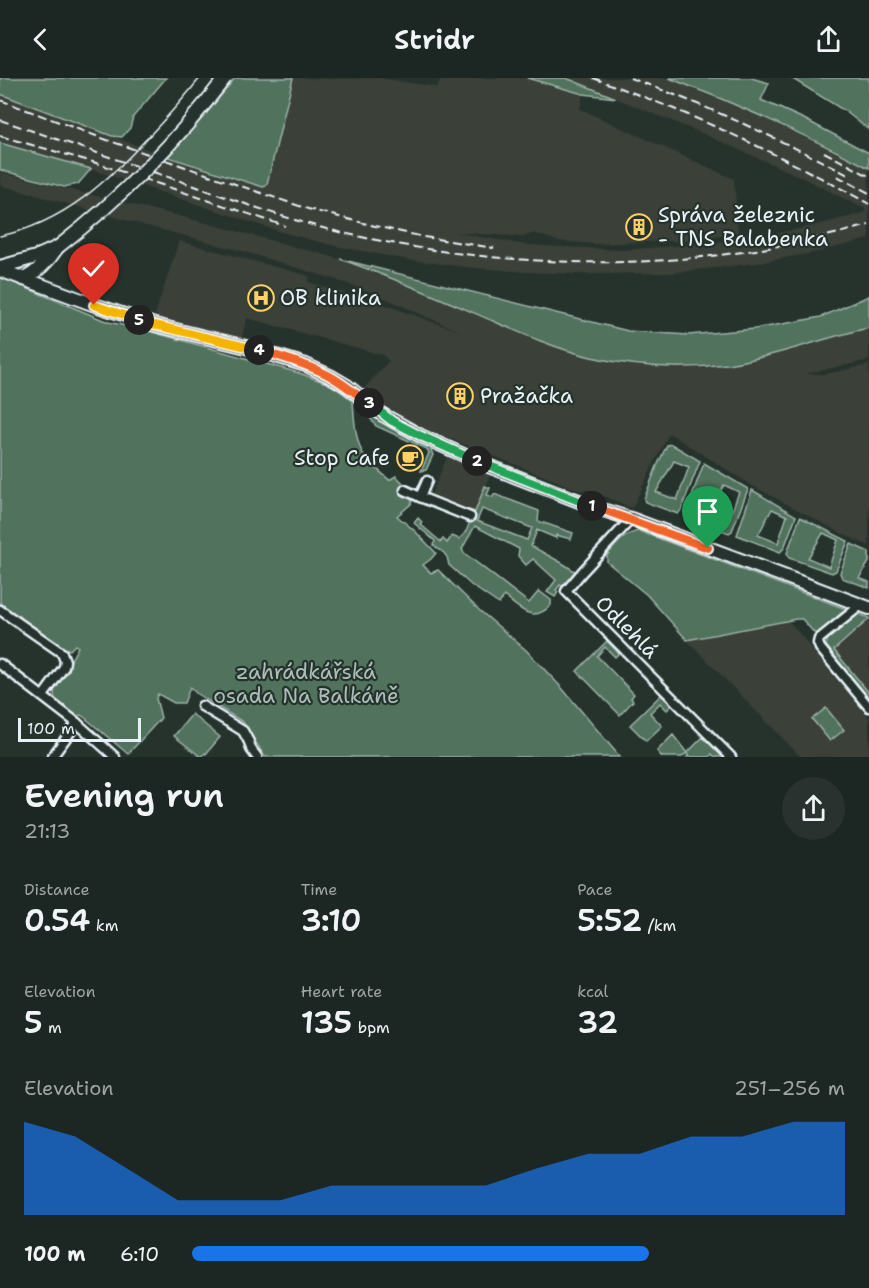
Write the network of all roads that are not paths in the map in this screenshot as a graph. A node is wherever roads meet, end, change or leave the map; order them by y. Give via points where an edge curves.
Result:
1 (225, 78) edge
2 (58, 247) junction
3 (49, 261) junction
4 (0, 268) edge
5 (30, 281) junction
6 (57, 291) junction
7 (427, 481) dead end
8 (405, 490) dead end
9 (420, 497) junction
10 (470, 517) dead end
11 (632, 519) junction
12 (865, 606) edge
13 (0, 609) edge
14 (0, 664) edge
15 (43, 696) junction
16 (202, 706) dead end
17 (869, 707) edge
18 (77, 723) junction
19 (251, 748) junction
20 (52, 757) edge
21 (115, 757) edge
22 (244, 757) edge
23 (256, 757) edge
24 (731, 757) edge

1 - 2 main road, bridge via 144,171
2 - 3 main road
2 - 4 main road
2 - 5 main road via 28,271
3 - 5 main road
3 - 6 main road via 47,272
4 - 5 main road
5 - 6 main road
6 - 11 main road via 155,325 306,365 347,386 383,415 421,436 486,465
7 - 9 street
8 - 9 street
9 - 10 street
11 - 12 main road
11 - 24 street, Odlehlá via 566,591
12 - 17 street via 818,643
13 - 15 street via 62,653 64,667
14 - 15 street
15 - 18 street
16 - 19 street via 243,731
18 - 20 street
18 - 21 street
19 - 22 street
19 - 23 street

